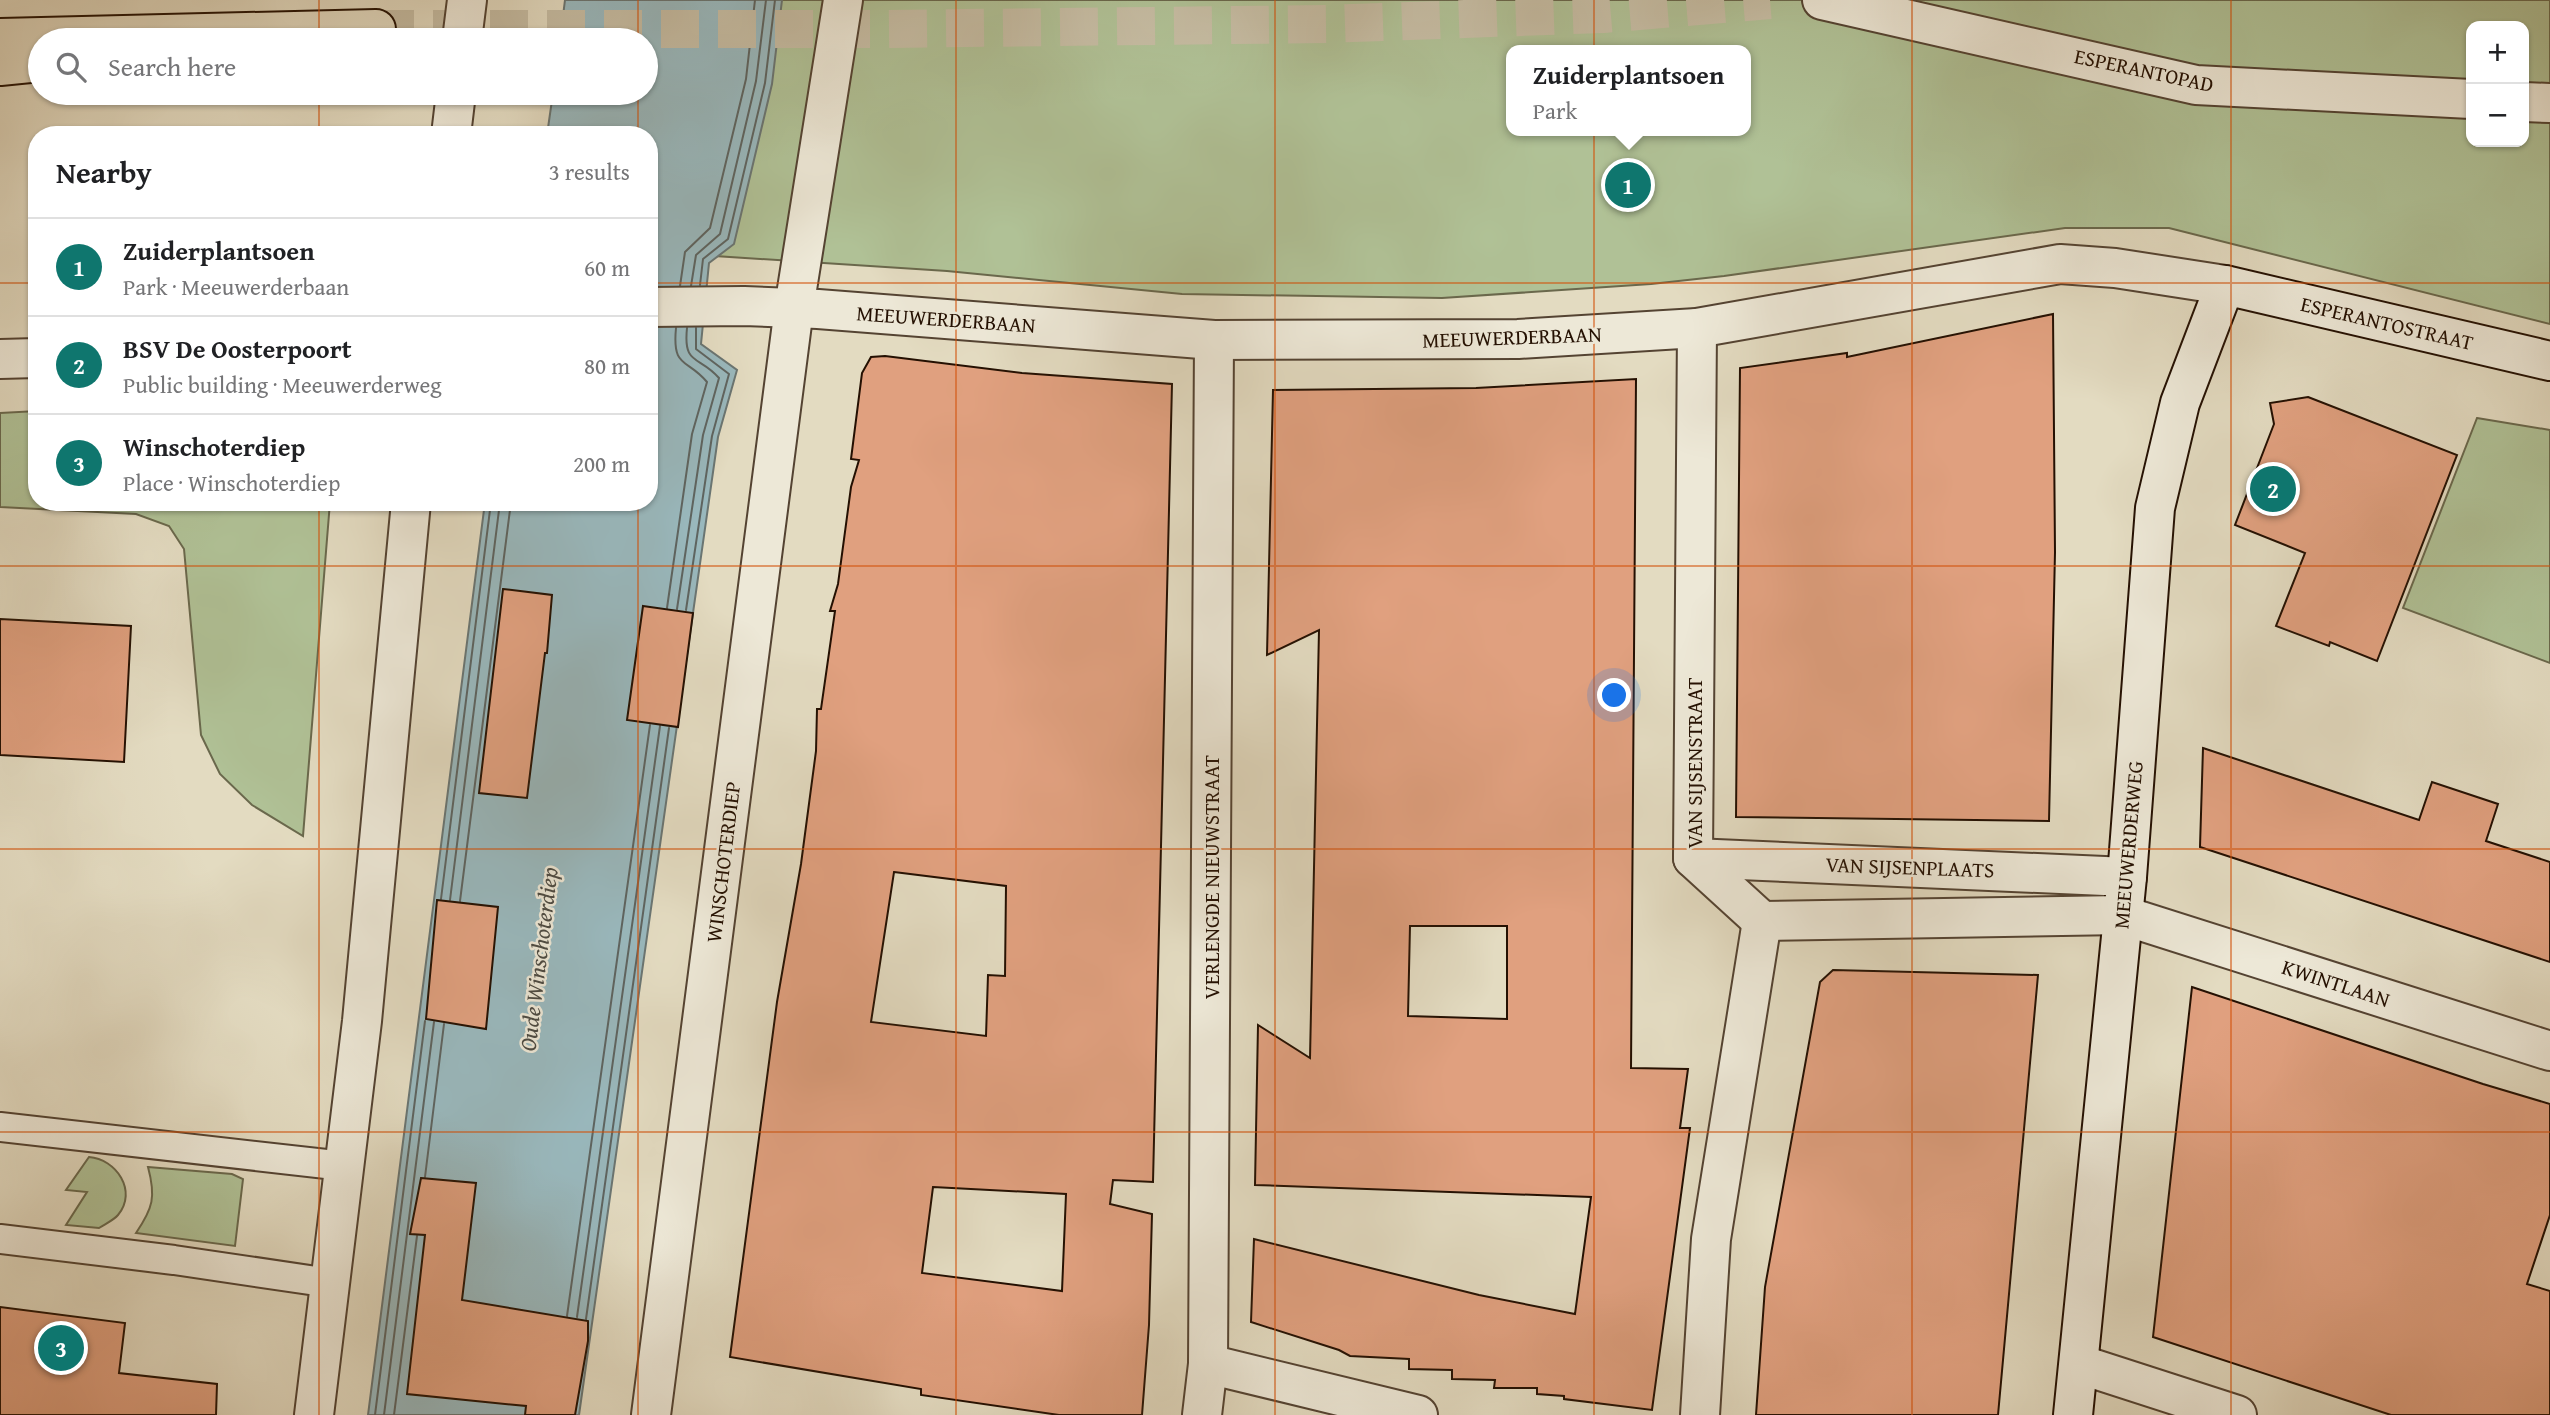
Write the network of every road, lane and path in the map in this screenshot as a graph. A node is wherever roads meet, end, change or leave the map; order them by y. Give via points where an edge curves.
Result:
1 (467, 0) edge
2 (843, 0) edge
3 (1822, 0) edge
4 (464, 28) edge
5 (28, 37) edge
6 (0, 38) edge
7 (28, 63) edge
8 (0, 66) edge
9 (2466, 99) edge
10 (2529, 102) edge
11 (2550, 103) edge
12 (455, 105) edge
13 (452, 126) edge
14 (2225, 285) junction
15 (658, 307) edge
16 (794, 308) junction
17 (1697, 328) junction
18 (1214, 340) junction
19 (28, 358) edge
20 (0, 359) edge
21 (2550, 361) edge
22 (410, 511) edge
23 (1693, 858) junction
24 (2126, 877) junction
25 (2122, 915) junction
26 (1762, 921) junction
27 (2550, 1051) edge
28 (0, 1127) edge
29 (344, 1166) junction
30 (0, 1239) edge
31 (330, 1283) junction
32 (1208, 1364) junction
33 (2079, 1364) junction
34 (314, 1415) edge
35 (651, 1415) edge
36 (1202, 1415) edge
37 (1418, 1415) edge
38 (1700, 1415) edge
39 (2073, 1415) edge
40 (2237, 1415) edge

1 - 4 street
2 - 16 street, WINSCHOTERDIEP
3 - 9 street, ESPERANTOPAD via 2196,85
5 - 6 highway
7 - 8 highway
10 - 11 street
12 - 13 street
14 - 17 street, MEEUWERDERBAAN via 2060,264
14 - 21 street, ESPERANTOSTRAAT
14 - 24 street, MEEUWERDERWEG via 2180,403 2155,508
15 - 16 street, MEEUWERDERBAAN
16 - 18 street, MEEUWERDERBAAN
16 - 35 street, WINSCHOTERDIEP
17 - 18 street, MEEUWERDERBAAN via 1518,340
17 - 23 street, VAN SIJSENSTRAAT
18 - 32 street, VERLENGDE NIEUWSTRAAT
19 - 20 street
22 - 29 street
23 - 24 street, VAN SIJSENPLAATS
23 - 26 street, VAN SIJSENSTRAAT
24 - 25 street, MEEUWERDERWEG
25 - 26 street
25 - 27 street, KWINTLAAN
25 - 33 street, MEEUWERDERWEG
26 - 38 street via 1711,1240
28 - 29 lane
29 - 31 street
30 - 31 lane
31 - 34 street
32 - 36 street, VERLENGDE NIEUWSTRAAT
32 - 37 street
33 - 39 street, MEEUWERDERWEG
33 - 40 street

